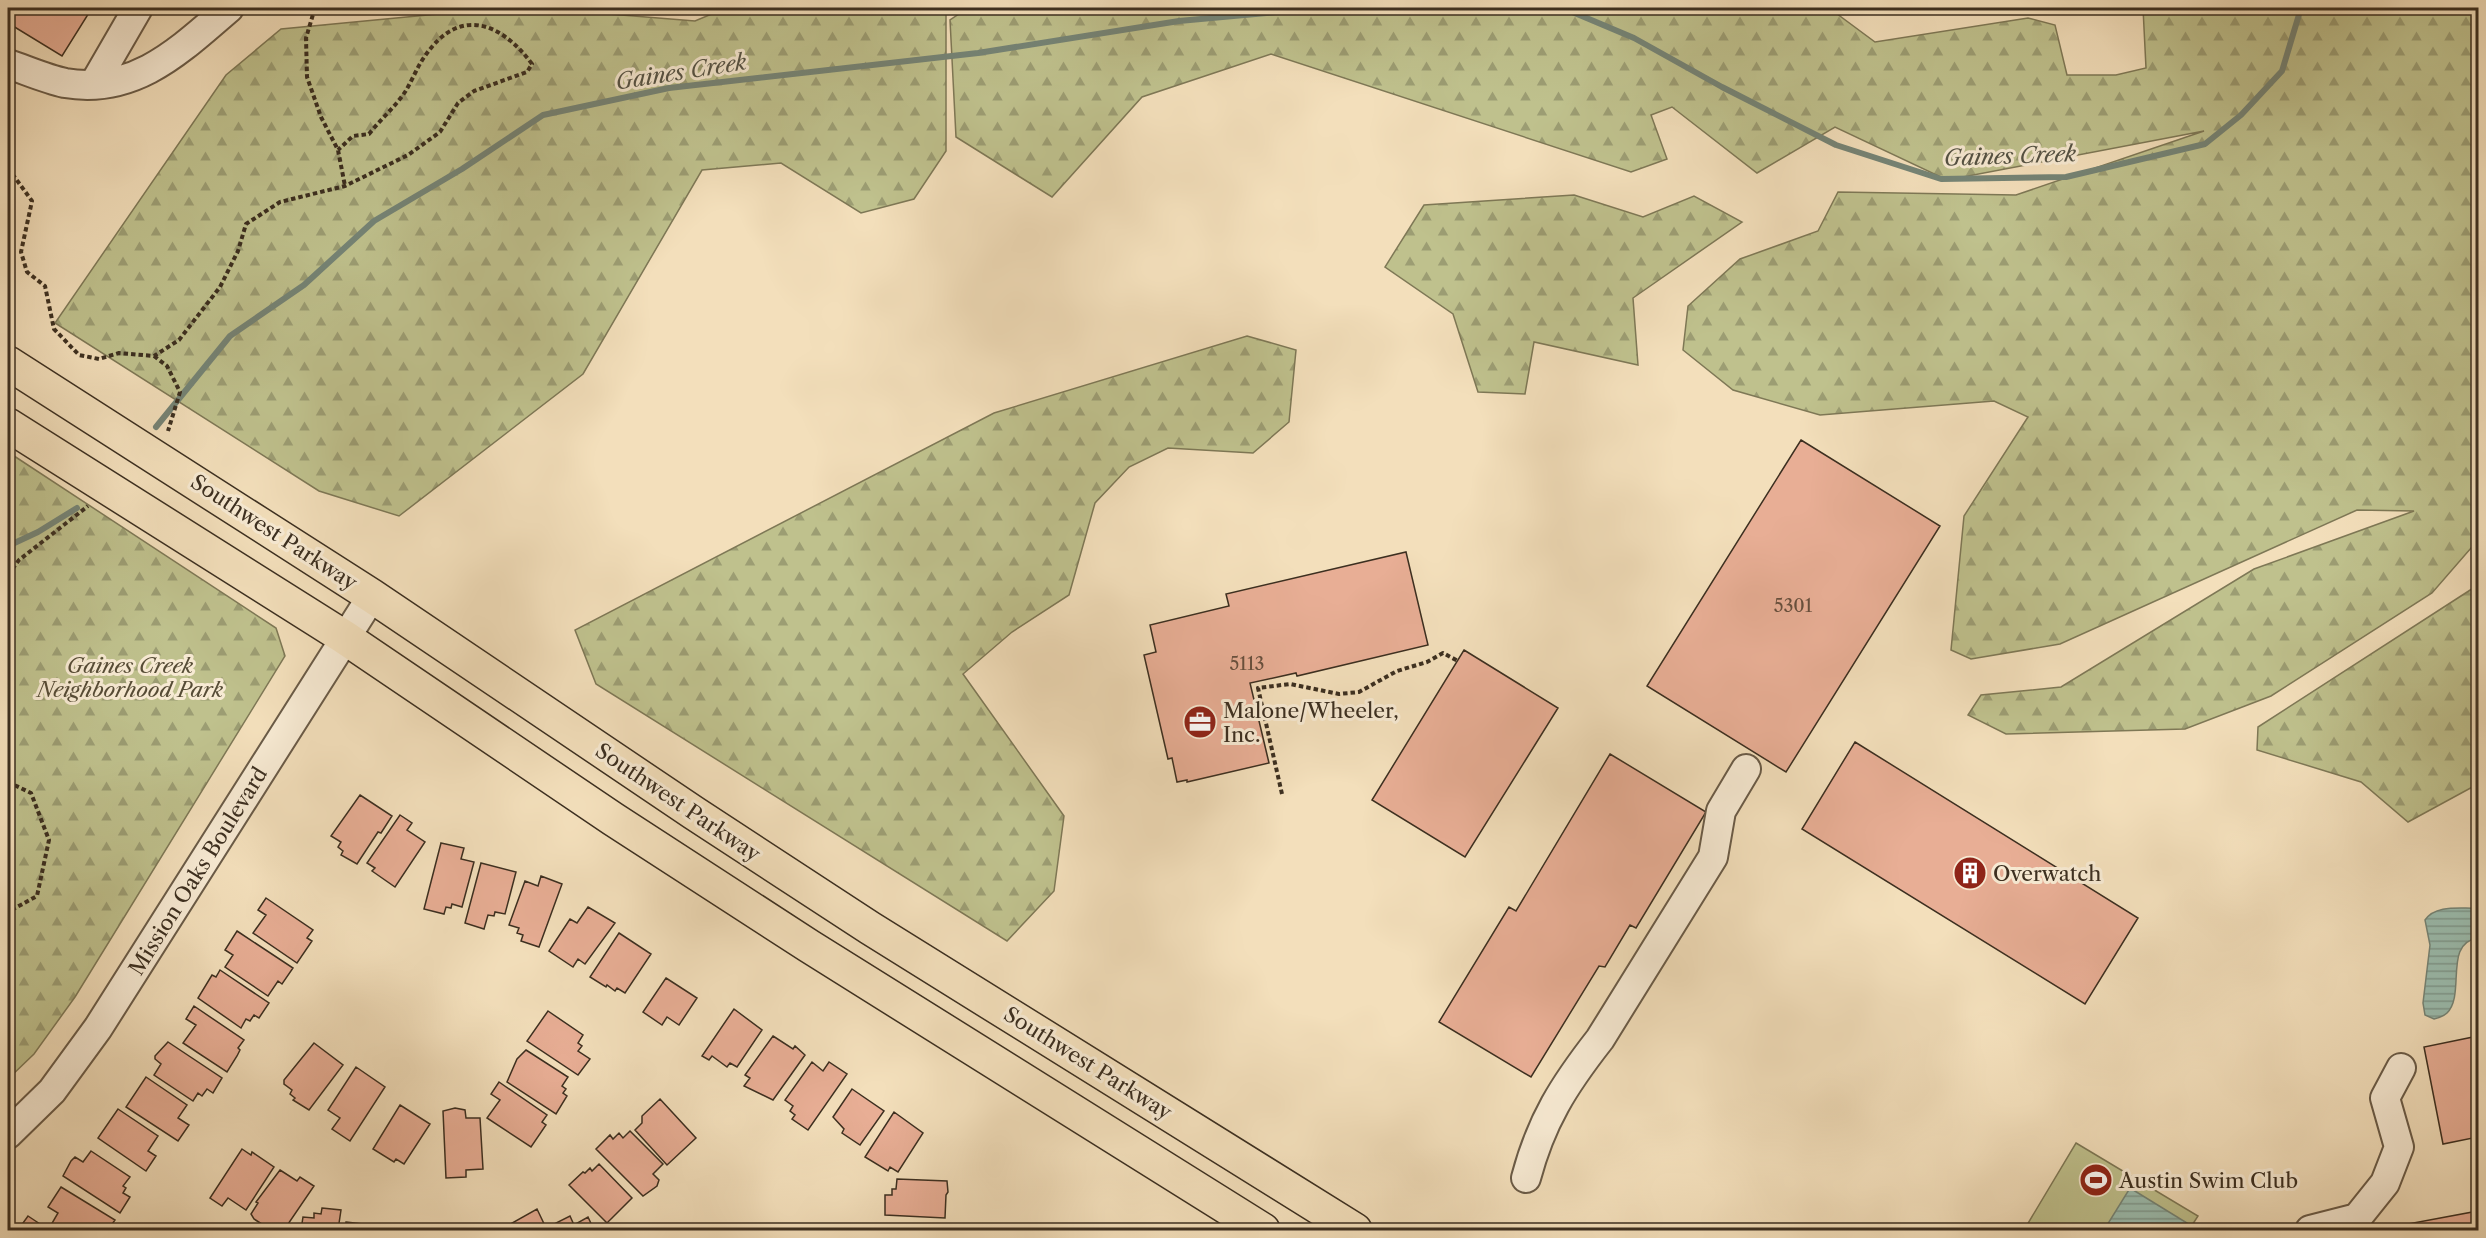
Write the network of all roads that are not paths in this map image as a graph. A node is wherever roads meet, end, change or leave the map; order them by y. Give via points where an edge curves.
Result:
1 (138, 8) edge
2 (229, 8) edge
3 (8, 64) edge
4 (94, 84) junction
5 (8, 363) edge
6 (8, 425) edge
7 (372, 596) junction
8 (344, 637) junction
9 (1746, 769) dead end
10 (2402, 1068) dead end
11 (8, 1134) edge
12 (1526, 1178) dead end
13 (1263, 1230) edge
14 (1355, 1230) edge
15 (2310, 1230) edge

1 - 4 street
2 - 4 street via 148,72 114,84
3 - 4 street via 65,83
5 - 7 main road, Southwest Parkway
6 - 8 main road
7 - 8 street, Mission Oaks Boulevard
7 - 14 main road, Southwest Parkway via 870,928
8 - 11 street, Mission Oaks Boulevard via 98,1028 52,1090
8 - 13 main road via 789,933
9 - 12 street via 1721,811 1713,857 1600,1039 1577,1067 1541,1129
10 - 15 street via 2385,1098 2399,1147 2385,1183 2357,1218

